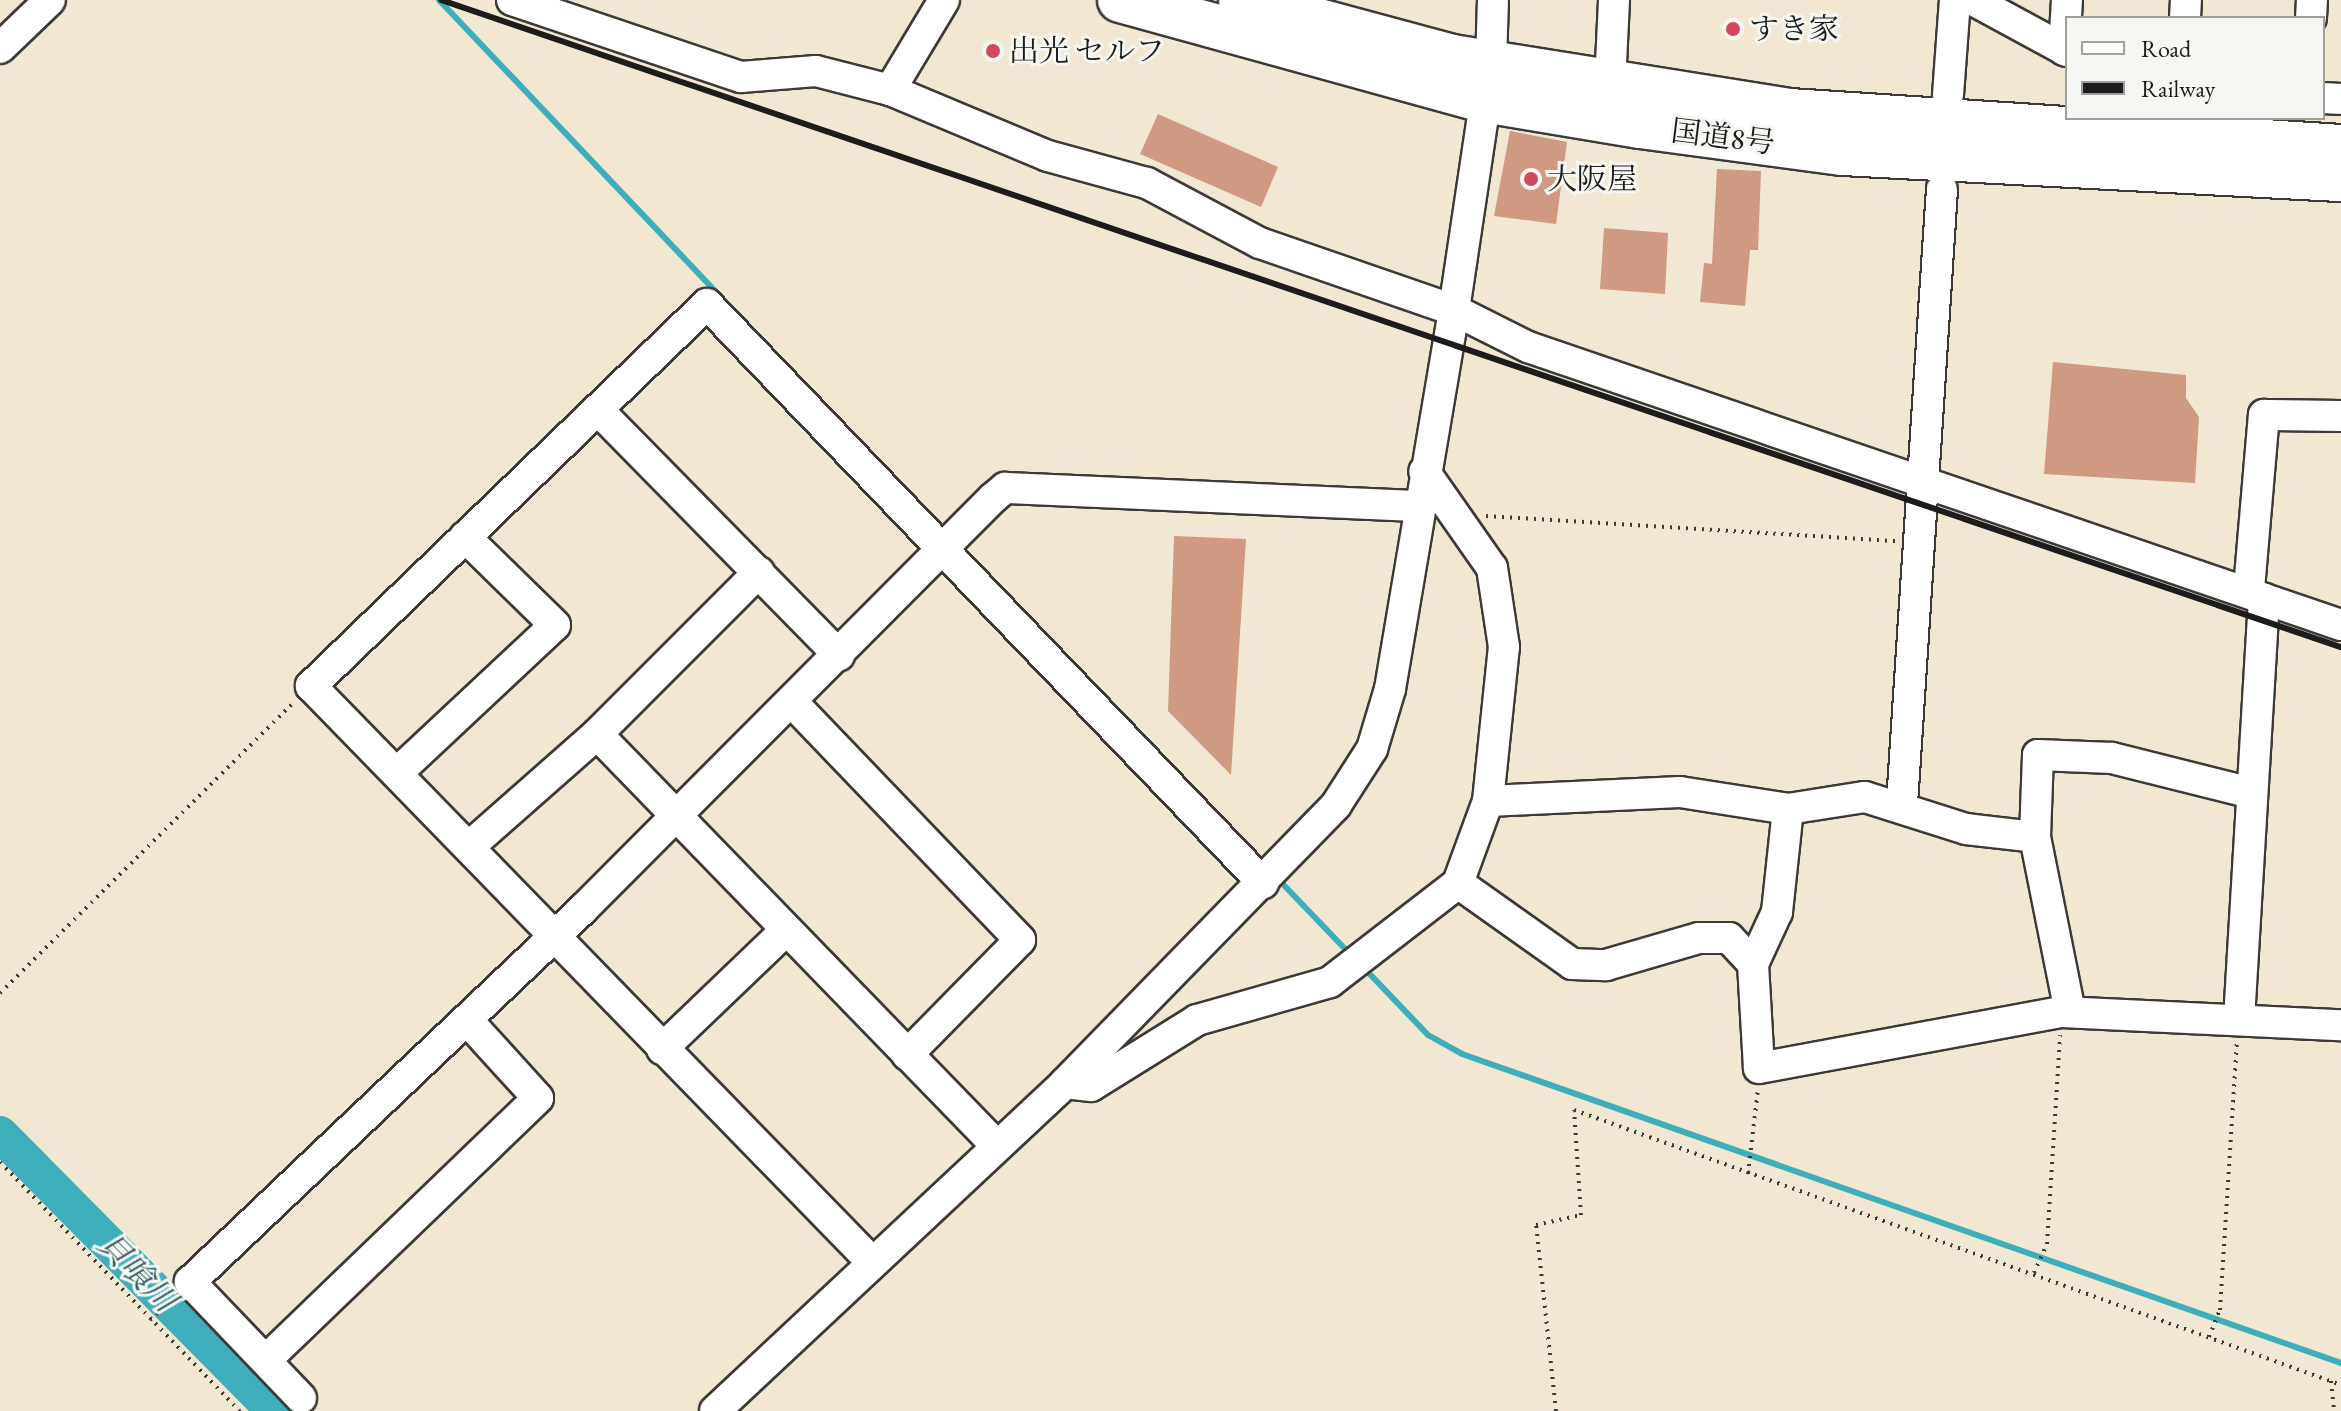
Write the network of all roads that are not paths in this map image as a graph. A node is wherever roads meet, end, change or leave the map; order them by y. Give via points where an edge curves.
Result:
1 (50, 0) edge
2 (512, 0) edge
3 (944, 0) edge
4 (1120, 0) edge
5 (1241, 0) edge
6 (1493, 0) edge
7 (1614, 0) edge
8 (1955, 0) edge
9 (1973, 0) edge
10 (0, 48) edge
11 (2065, 50) edge
12 (1488, 82) junction
13 (1610, 85) junction
14 (890, 90) junction
15 (1948, 95) dead end
16 (2179, 127) edge
17 (2317, 136) edge
18 (2341, 179) edge
19 (1942, 189) dead end
20 (1454, 310) junction
21 (598, 410) junction
22 (2341, 416) edge
23 (1424, 471) junction
24 (1928, 480) junction
25 (1418, 506) junction
26 (465, 537) junction
27 (942, 552) junction
28 (759, 572) junction
29 (2256, 594) junction
30 (2341, 625) edge
31 (839, 655) junction
32 (791, 701) junction
33 (597, 734) junction
34 (397, 773) junction
35 (2247, 792) junction
36 (1488, 801) junction
37 (1902, 804) junction
38 (1788, 809) junction
39 (675, 819) junction
40 (2035, 837) junction
41 (470, 846) junction
42 (1263, 883) junction
43 (1458, 883) junction
44 (785, 931) junction
45 (553, 938) junction
46 (1753, 964) junction
47 (2066, 1012) junction
48 (467, 1020) junction
49 (2239, 1020) junction
50 (2341, 1025) edge
51 (662, 1049) junction
52 (907, 1055) junction
53 (1065, 1083) junction
54 (994, 1143) junction
55 (869, 1259) junction
56 (267, 1359) junction
57 (301, 1398) dead end
58 (715, 1411) edge

1 - 10 street
2 - 14 street via 741,77 816,71
3 - 14 street
4 - 12 highway, 国道8号
5 - 12 highway, 国道8号
6 - 12 street
7 - 13 street
8 - 15 street
9 - 11 street
12 - 13 highway, 国道8号
12 - 18 highway, 国道8号 via 1843,153
12 - 20 street
13 - 16 highway, 国道8号 via 1790,111
14 - 20 street via 1048,156 1147,183 1260,243
16 - 17 highway, 国道8号
19 - 24 street
20 - 23 street
20 - 24 street via 1528,347
21 - 26 street
21 - 27 street via 707,304
21 - 28 street
22 - 29 street via 2264,415
23 - 25 street
23 - 36 street via 1492,568 1504,647
24 - 29 street
24 - 37 street
25 - 27 street via 1005,488
25 - 42 street via 1390,689 1372,749 1336,805
26 - 34 street via 311,686
26 - 34 street via 555,625
27 - 31 street
27 - 42 street
28 - 31 street
28 - 33 street
29 - 30 street
29 - 35 street
31 - 32 street
32 - 39 street
32 - 52 street via 1020,940
33 - 39 street
33 - 41 street
34 - 41 street
35 - 40 street via 2112,758 2038,755
35 - 49 street
36 - 38 street via 1680,792
36 - 43 street
37 - 38 street via 1865,797
37 - 40 street via 1966,829
38 - 46 street via 1777,912
39 - 44 street
39 - 45 street
40 - 47 street
41 - 45 street
42 - 53 street
43 - 46 street via 1572,964 1606,965 1699,938 1729,938
43 - 53 street via 1359,960 1197,1020 1091,1086
44 - 51 street
44 - 52 street
45 - 48 street
45 - 51 street
46 - 47 street via 1759,1068
47 - 49 street
48 - 56 street via 538,1098
48 - 56 street via 190,1282
49 - 50 street
51 - 55 street
52 - 54 street
53 - 54 street
54 - 55 street
55 - 58 street
56 - 57 street

